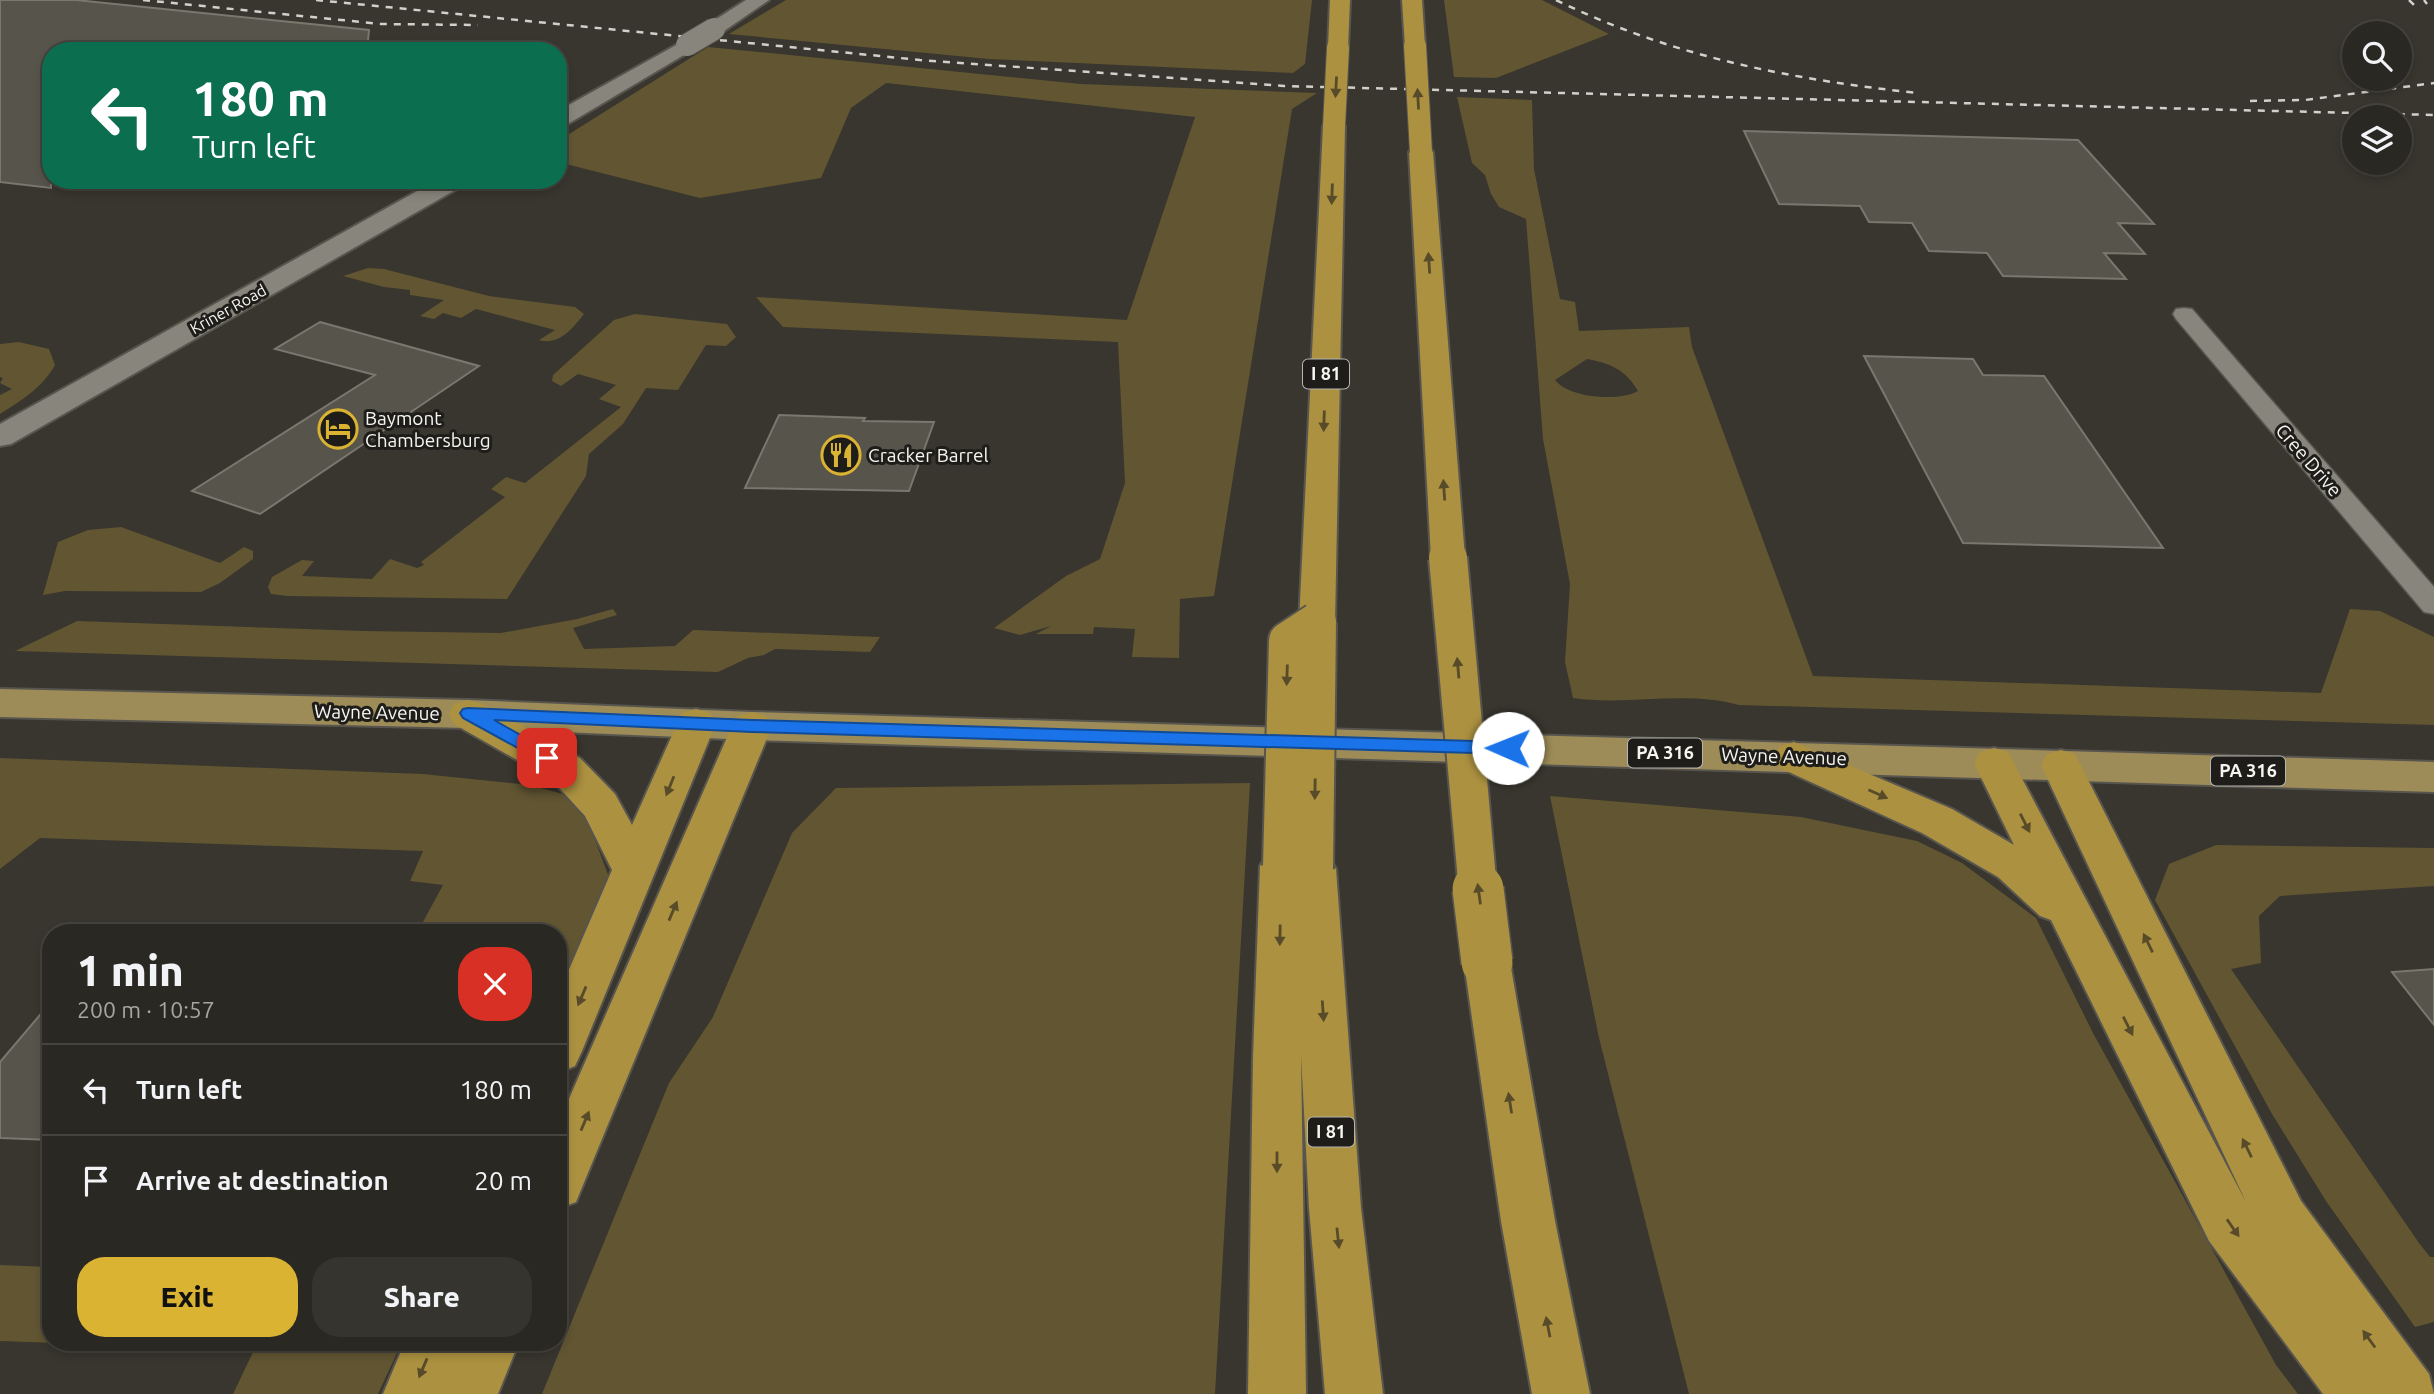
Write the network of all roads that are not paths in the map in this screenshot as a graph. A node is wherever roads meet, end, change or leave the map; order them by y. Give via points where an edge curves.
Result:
1 (759, 0) edge
2 (1340, 0) edge
3 (1412, 0) edge
4 (567, 115) edge
5 (439, 189) edge
6 (2184, 314) dead end
7 (0, 437) edge
8 (2434, 605) edge
9 (0, 703) edge
10 (468, 713) junction
11 (696, 723) junction
12 (752, 726) junction
13 (1794, 757) junction
14 (1993, 762) junction
15 (2062, 765) junction
16 (2434, 777) edge
17 (1298, 868) junction
18 (635, 872) junction
19 (2072, 916) junction
20 (567, 1030) edge
21 (567, 1163) edge
22 (430, 1351) edge
23 (487, 1351) edge
24 (412, 1394) edge
25 (469, 1394) edge
26 (1277, 1394) edge
27 (1354, 1394) edge
28 (1561, 1394) edge
29 (2359, 1394) edge
30 (2409, 1394) edge

1 - 4 street, bridge
2 -> 17 highway, I 81, bridge via 1317,622
28 -> 3 highway, bridge via 1528,1221 1476,873 1448,558
5 - 7 street, Kriner Road
6 - 8 street, Cree Drive
9 - 10 main road, Wayne Avenue / PA 316
10 - 11 main road, Wayne Avenue / PA 316
10 - 18 highway via 566,769 600,805
11 - 12 main road, Wayne Avenue / PA 316
11 -> 18 highway
12 - 13 main road, Wayne Avenue / PA 316
21 -> 12 highway
13 - 14 main road, Wayne Avenue / PA 316
13 -> 19 highway via 1937,821 2013,865
14 - 15 main road, Wayne Avenue / PA 316
14 -> 19 highway
15 - 16 main road, Wayne Avenue / PA 316
30 -> 15 highway via 2282,1220
17 -> 26 highway via 1277,1057
17 -> 27 highway, I 81
18 -> 20 highway
19 -> 29 highway via 2228,1222
22 -> 24 highway
23 - 25 highway

